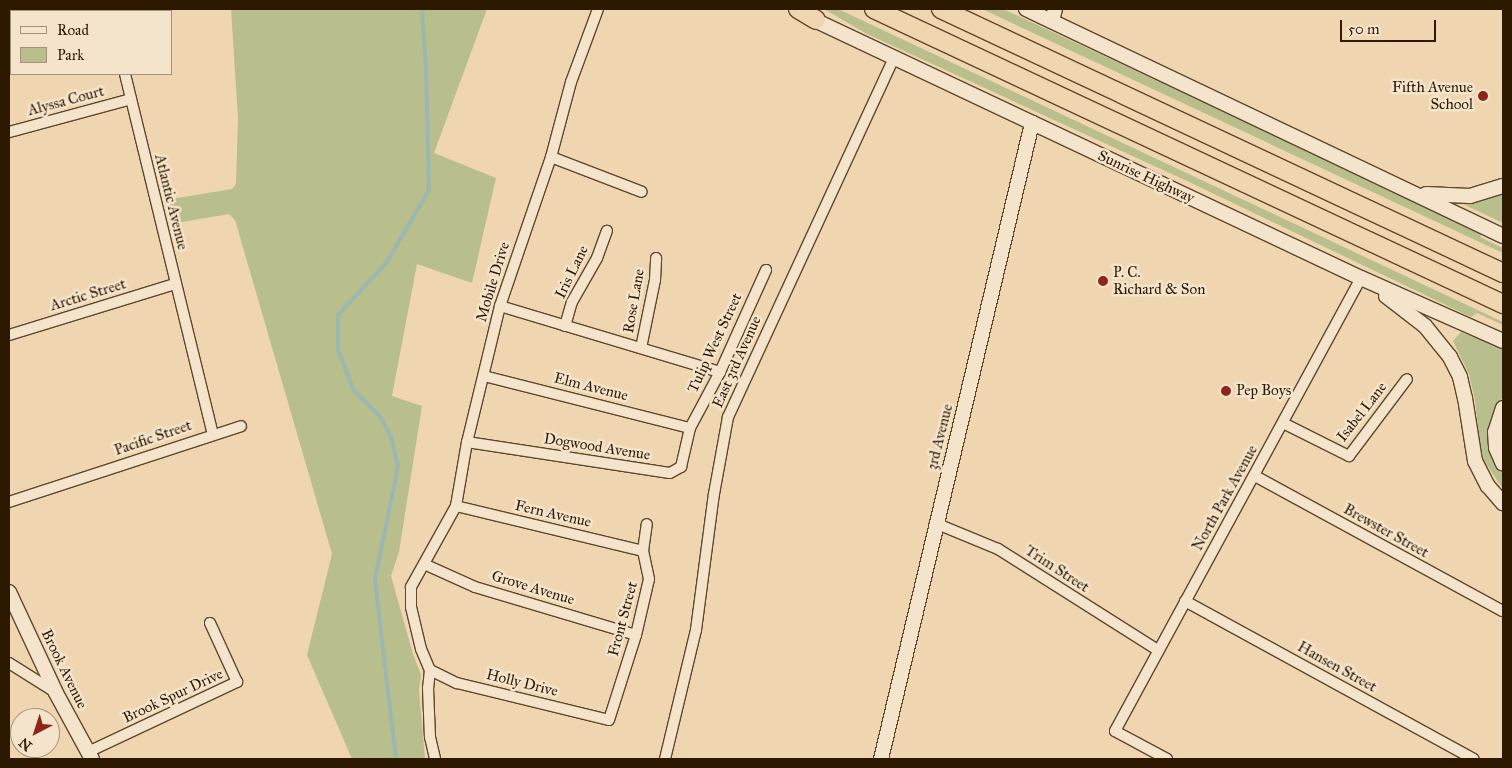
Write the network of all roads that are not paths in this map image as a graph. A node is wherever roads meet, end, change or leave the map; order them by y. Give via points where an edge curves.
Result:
1 (598, 9) edge
2 (791, 9) edge
3 (798, 9) edge
4 (874, 9) edge
5 (941, 9) edge
6 (1026, 9) edge
7 (1054, 15) edge
8 (816, 20) junction
9 (894, 58) junction
10 (125, 75) edge
11 (131, 99) junction
12 (1032, 122) junction
13 (9, 132) edge
14 (550, 157) junction
15 (1503, 186) edge
16 (642, 192) dead end
17 (1418, 194) junction
18 (607, 232) dead end
19 (1503, 236) edge
20 (656, 258) dead end
21 (766, 270) dead end
22 (1503, 273) edge
23 (1361, 278) junction
24 (175, 284) junction
25 (1503, 304) edge
26 (500, 306) junction
27 (565, 326) junction
28 (9, 335) edge
29 (189, 338) joint
30 (1503, 341) edge
31 (641, 348) junction
32 (720, 372) junction
33 (484, 376) junction
34 (1407, 380) dead end
35 (1503, 408) edge
36 (1283, 423) junction
37 (241, 426) dead end
38 (690, 428) junction
39 (213, 434) junction
40 (467, 442) junction
41 (1503, 464) edge
42 (1255, 476) junction
43 (9, 502) edge
44 (1503, 503) edge
45 (456, 506) junction
46 (936, 523) junction
47 (647, 524) dead end
48 (643, 551) junction
49 (424, 564) junction
50 (9, 592) edge
51 (1185, 601) junction
52 (1503, 611) edge
53 (210, 623) dead end
54 (636, 634) junction
55 (1158, 650) junction
56 (9, 663) edge
57 (430, 670) junction
58 (56, 693) junction
59 (609, 720) joint
60 (90, 756) edge
61 (435, 759) edge
62 (665, 759) edge
63 (881, 759) edge
64 (1167, 759) edge
65 (1474, 759) edge

1 - 14 street, Mobile Drive via 571,82
2 - 8 main road, Sunrise Highway
3 - 8 highway
4 - 25 highway
5 - 22 highway
6 - 7 main road
7 - 17 main road
8 - 9 main road, Sunrise Highway
9 - 12 main road, Sunrise Highway
9 - 62 street, East 3rd Avenue via 728,416 696,630
10 - 11 street, Atlantic Avenue
11 - 13 street, Alyssa Court
11 - 24 street, Atlantic Avenue
12 - 23 main road, Sunrise Highway
12 - 46 main road, 3rd Avenue
14 - 16 street
14 - 26 street, Mobile Drive
15 - 17 main road via 1470,196
17 - 19 main road
18 - 27 street, Iris Lane via 597,258 572,302
20 - 31 street, Rose Lane via 655,280
21 - 32 street, Tulip West Street
23 - 30 main road, Sunrise Highway
23 - 36 street, North Park Avenue
23 - 44 main road via 1419,320 1444,348 1456,368 1462,387 1475,461 1488,486
24 - 28 street, Arctic Street
24 - 29 street, Atlantic Avenue
26 - 27 street
26 - 33 street, Mobile Drive
27 - 31 street
29 - 39 street, Pacific Street
31 - 32 street
32 - 38 street, Tulip West Street
33 - 38 street, Elm Avenue
33 - 40 street, Mobile Drive
34 - 36 street, Isabel Lane via 1349,456
35 - 41 main road via 1495,432 1496,448
36 - 42 street, North Park Avenue
37 - 39 street
38 - 40 street, Dogwood Avenue via 681,467 670,473
39 - 43 street, Pacific Street
40 - 45 street, Mobile Drive
42 - 51 street, North Park Avenue
42 - 52 street, Brewster Street
45 - 48 street, Fern Avenue
45 - 49 street, Mobile Drive
46 - 55 street, Trim Street via 998,549
46 - 63 main road, 3rd Avenue
47 - 48 street, Front Street
48 - 54 street, Front Street via 649,579
49 - 54 street, Grove Avenue via 475,587
49 - 57 street via 411,587 411,607
50 - 58 main road, Brook Avenue
51 - 55 street, North Park Avenue
51 - 65 street, Hansen Street
53 - 60 street, Brook Spur Drive via 237,682
54 - 59 street, Front Street
55 - 64 street, North Park Avenue via 1115,731
56 - 58 street
57 - 59 street, Holly Drive via 457,683
57 - 61 street via 430,737
58 - 60 main road, Brook Avenue

